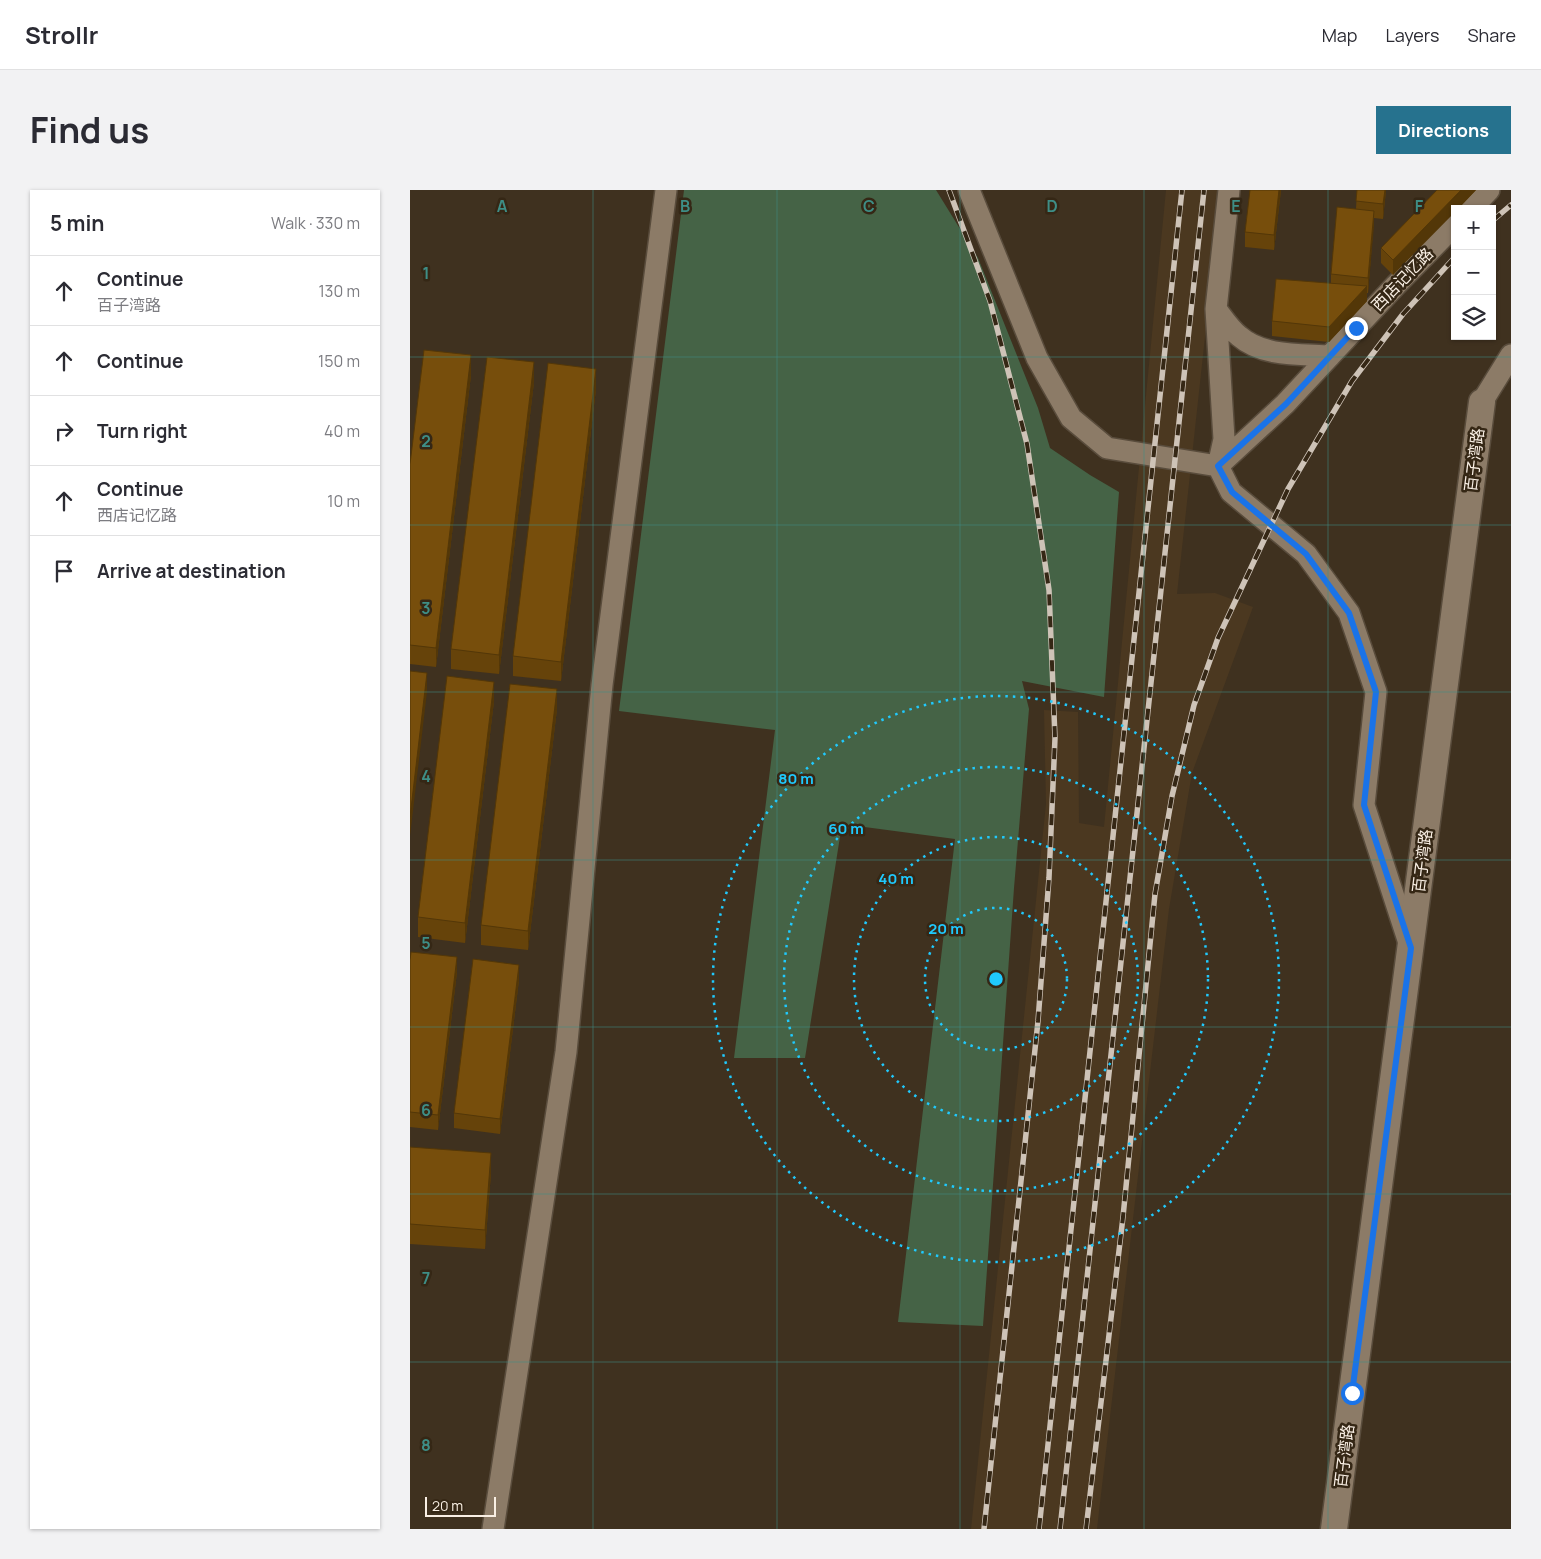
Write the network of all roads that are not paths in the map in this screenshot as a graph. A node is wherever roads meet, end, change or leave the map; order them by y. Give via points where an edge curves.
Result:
1 (666, 190) edge
2 (969, 190) edge
3 (1229, 190) edge
4 (1489, 190) edge
5 (1475, 205) edge
6 (1451, 229) edge
7 (1216, 309) junction
8 (1511, 355) edge
9 (1330, 356) junction
10 (1482, 402) joint
11 (1218, 466) junction
12 (1411, 948) junction
13 (493, 1529) edge
14 (1334, 1529) edge

1 - 13 street via 602,685 566,1052
2 - 11 street via 1037,358 1071,418 1107,448
3 - 7 street
4 - 5 street
6 - 9 street, 西店记忆路
7 - 9 street via 1239,336 1254,345 1275,353
7 - 11 street via 1224,439
8 - 10 street
9 - 11 street, 西店记忆路 via 1286,404
10 - 12 street, 百子湾路
11 - 12 street via 1232,492 1306,554 1349,613 1376,692 1364,805
12 - 14 street, 百子湾路

